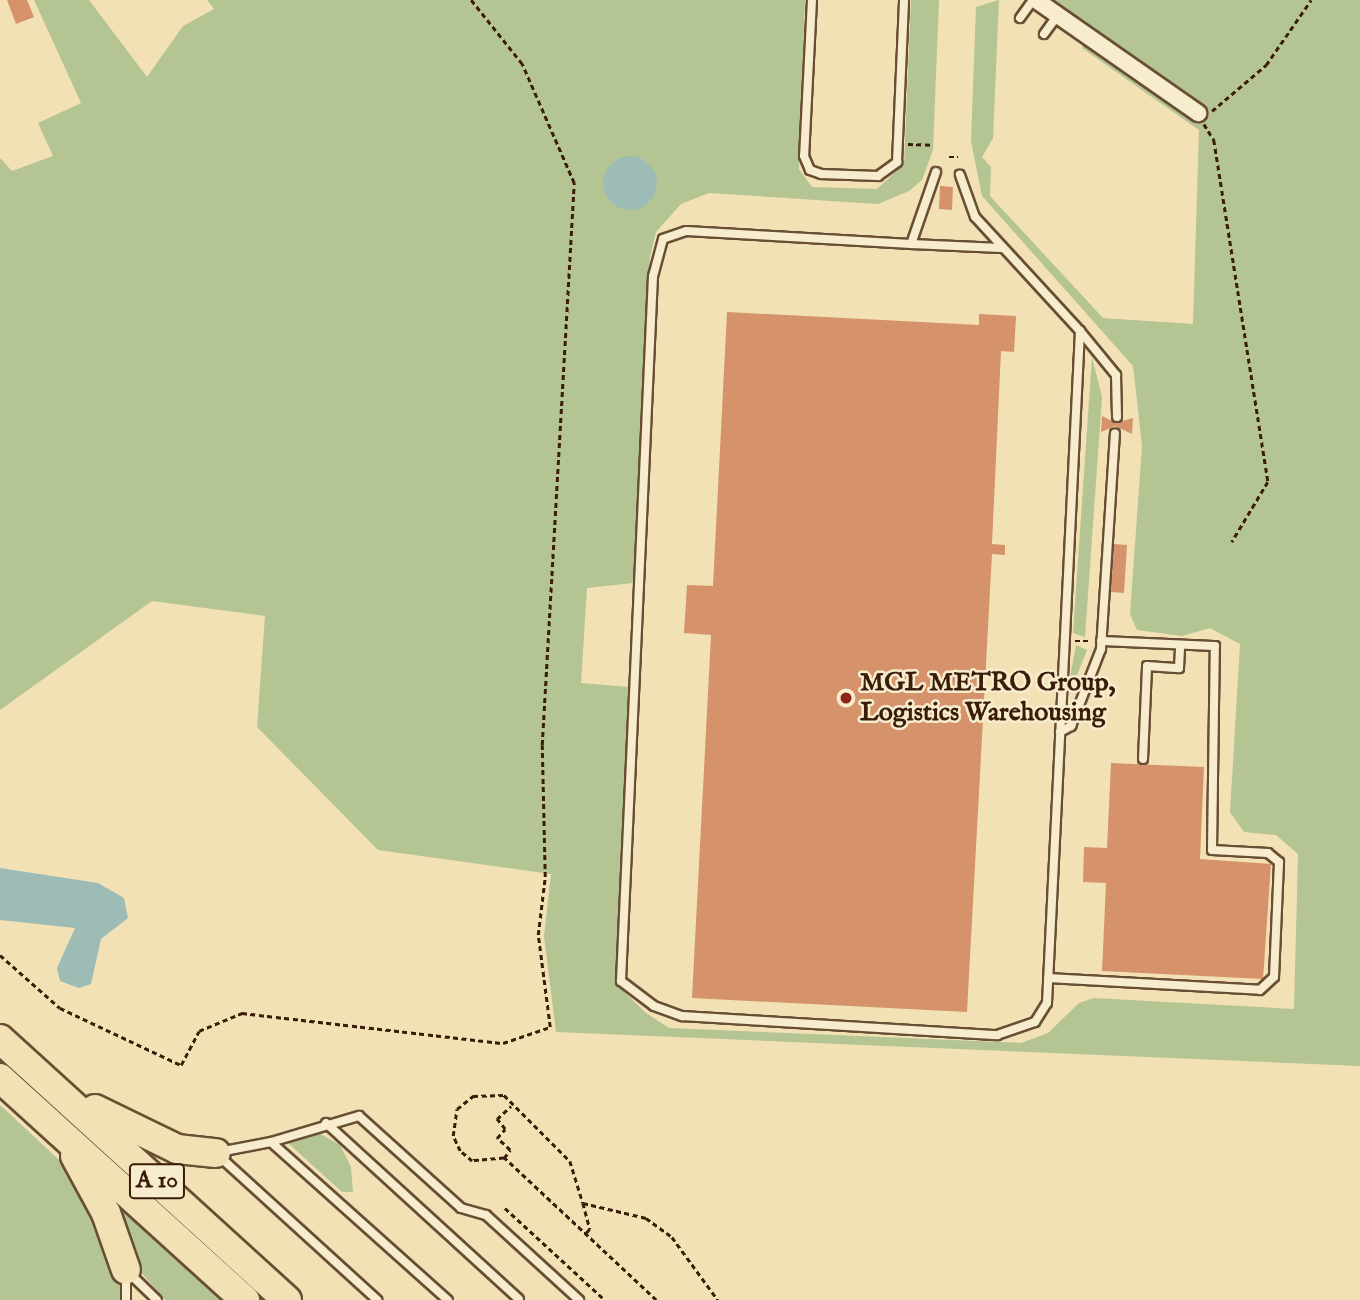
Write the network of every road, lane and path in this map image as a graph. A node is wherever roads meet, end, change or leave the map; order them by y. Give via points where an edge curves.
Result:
1 (471, 0) edge
2 (812, 0) edge
3 (904, 0) edge
4 (1034, 0) edge
5 (1311, 0) edge
6 (1058, 15) junction
7 (1020, 18) dead end
8 (1044, 34) dead end
9 (1198, 113) junction
10 (898, 143) junction
11 (932, 145) dead end
12 (948, 157) dead end
13 (958, 157) dead end
14 (936, 172) dead end
15 (960, 175) dead end
16 (911, 244) junction
17 (1001, 248) junction
18 (1080, 331) junction
19 (1116, 417) dead end
20 (1115, 433) dead end
21 (1231, 542) dead end
22 (1064, 641) junction
23 (1101, 641) junction
24 (1180, 647) junction
25 (1060, 732) junction
26 (1143, 759) dead end
27 (0, 955) edge
28 (1048, 978) junction
29 (0, 1039) edge
30 (26, 1062) junction
31 (0, 1078) edge
32 (512, 1106) junction
33 (326, 1124) junction
34 (63, 1135) junction
35 (271, 1142) junction
36 (216, 1153) junction
37 (504, 1158) junction
38 (583, 1203) junction
39 (505, 1208) dead end
40 (585, 1235) junction
41 (126, 1270) junction
42 (155, 1299) edge
43 (519, 1299) edge
44 (126, 1300) edge
45 (244, 1300) edge
46 (287, 1300) edge
47 (377, 1300) edge
48 (448, 1300) edge
49 (579, 1300) edge
50 (604, 1300) edge
51 (656, 1300) edge
52 (718, 1300) edge

1 - 27 path via 522,64 574,183 542,745 545,877 538,935 550,1027 503,1043 242,1013 199,1031 181,1065 60,1008
2 - 10 lane via 804,156 810,170 878,176 897,162
3 - 10 lane
4 - 6 street
4 - 7 lane
5 - 9 path via 1266,65 1214,111
6 - 8 lane
6 - 9 street
9 - 21 path via 1214,140 1265,440 1268,482
10 - 11 path
12 - 13 path
14 - 16 lane
15 - 17 lane via 969,208
16 - 17 lane
16 - 28 lane via 686,231 663,239 653,276 621,981 654,1006 682,1016 997,1035 1035,1022 1047,1003
17 - 18 lane
18 - 19 lane via 1115,375
18 - 22 lane
20 - 23 lane
22 - 23 path
22 - 25 lane
23 - 24 lane
23 - 25 lane via 1071,726
24 - 26 lane via 1179,668 1147,667
24 - 28 lane via 1204,643 1218,655 1212,850 1268,853 1279,862 1274,977 1259,990
25 - 28 lane
29 - 30 highway, A 10
30 - 36 highway via 140,1135 177,1149
30 - 46 highway, A 10
31 - 34 highway, A 10
32 - 37 path via 497,1119 505,1129 497,1138 510,1150
32 - 37 path via 503,1095 473,1096 457,1109 454,1122 460,1151 472,1161
32 - 38 path via 570,1161
33 - 35 lane
33 - 43 lane
33 - 49 lane via 359,1115 461,1208 486,1215
34 - 41 highway via 106,1213
34 - 45 highway, A 10
35 - 36 lane
35 - 48 lane
36 - 47 lane
37 - 40 path
38 - 40 path via 590,1229
38 - 52 path via 646,1218 672,1237
39 - 50 path
40 - 51 path
41 - 42 lane
41 - 44 lane

